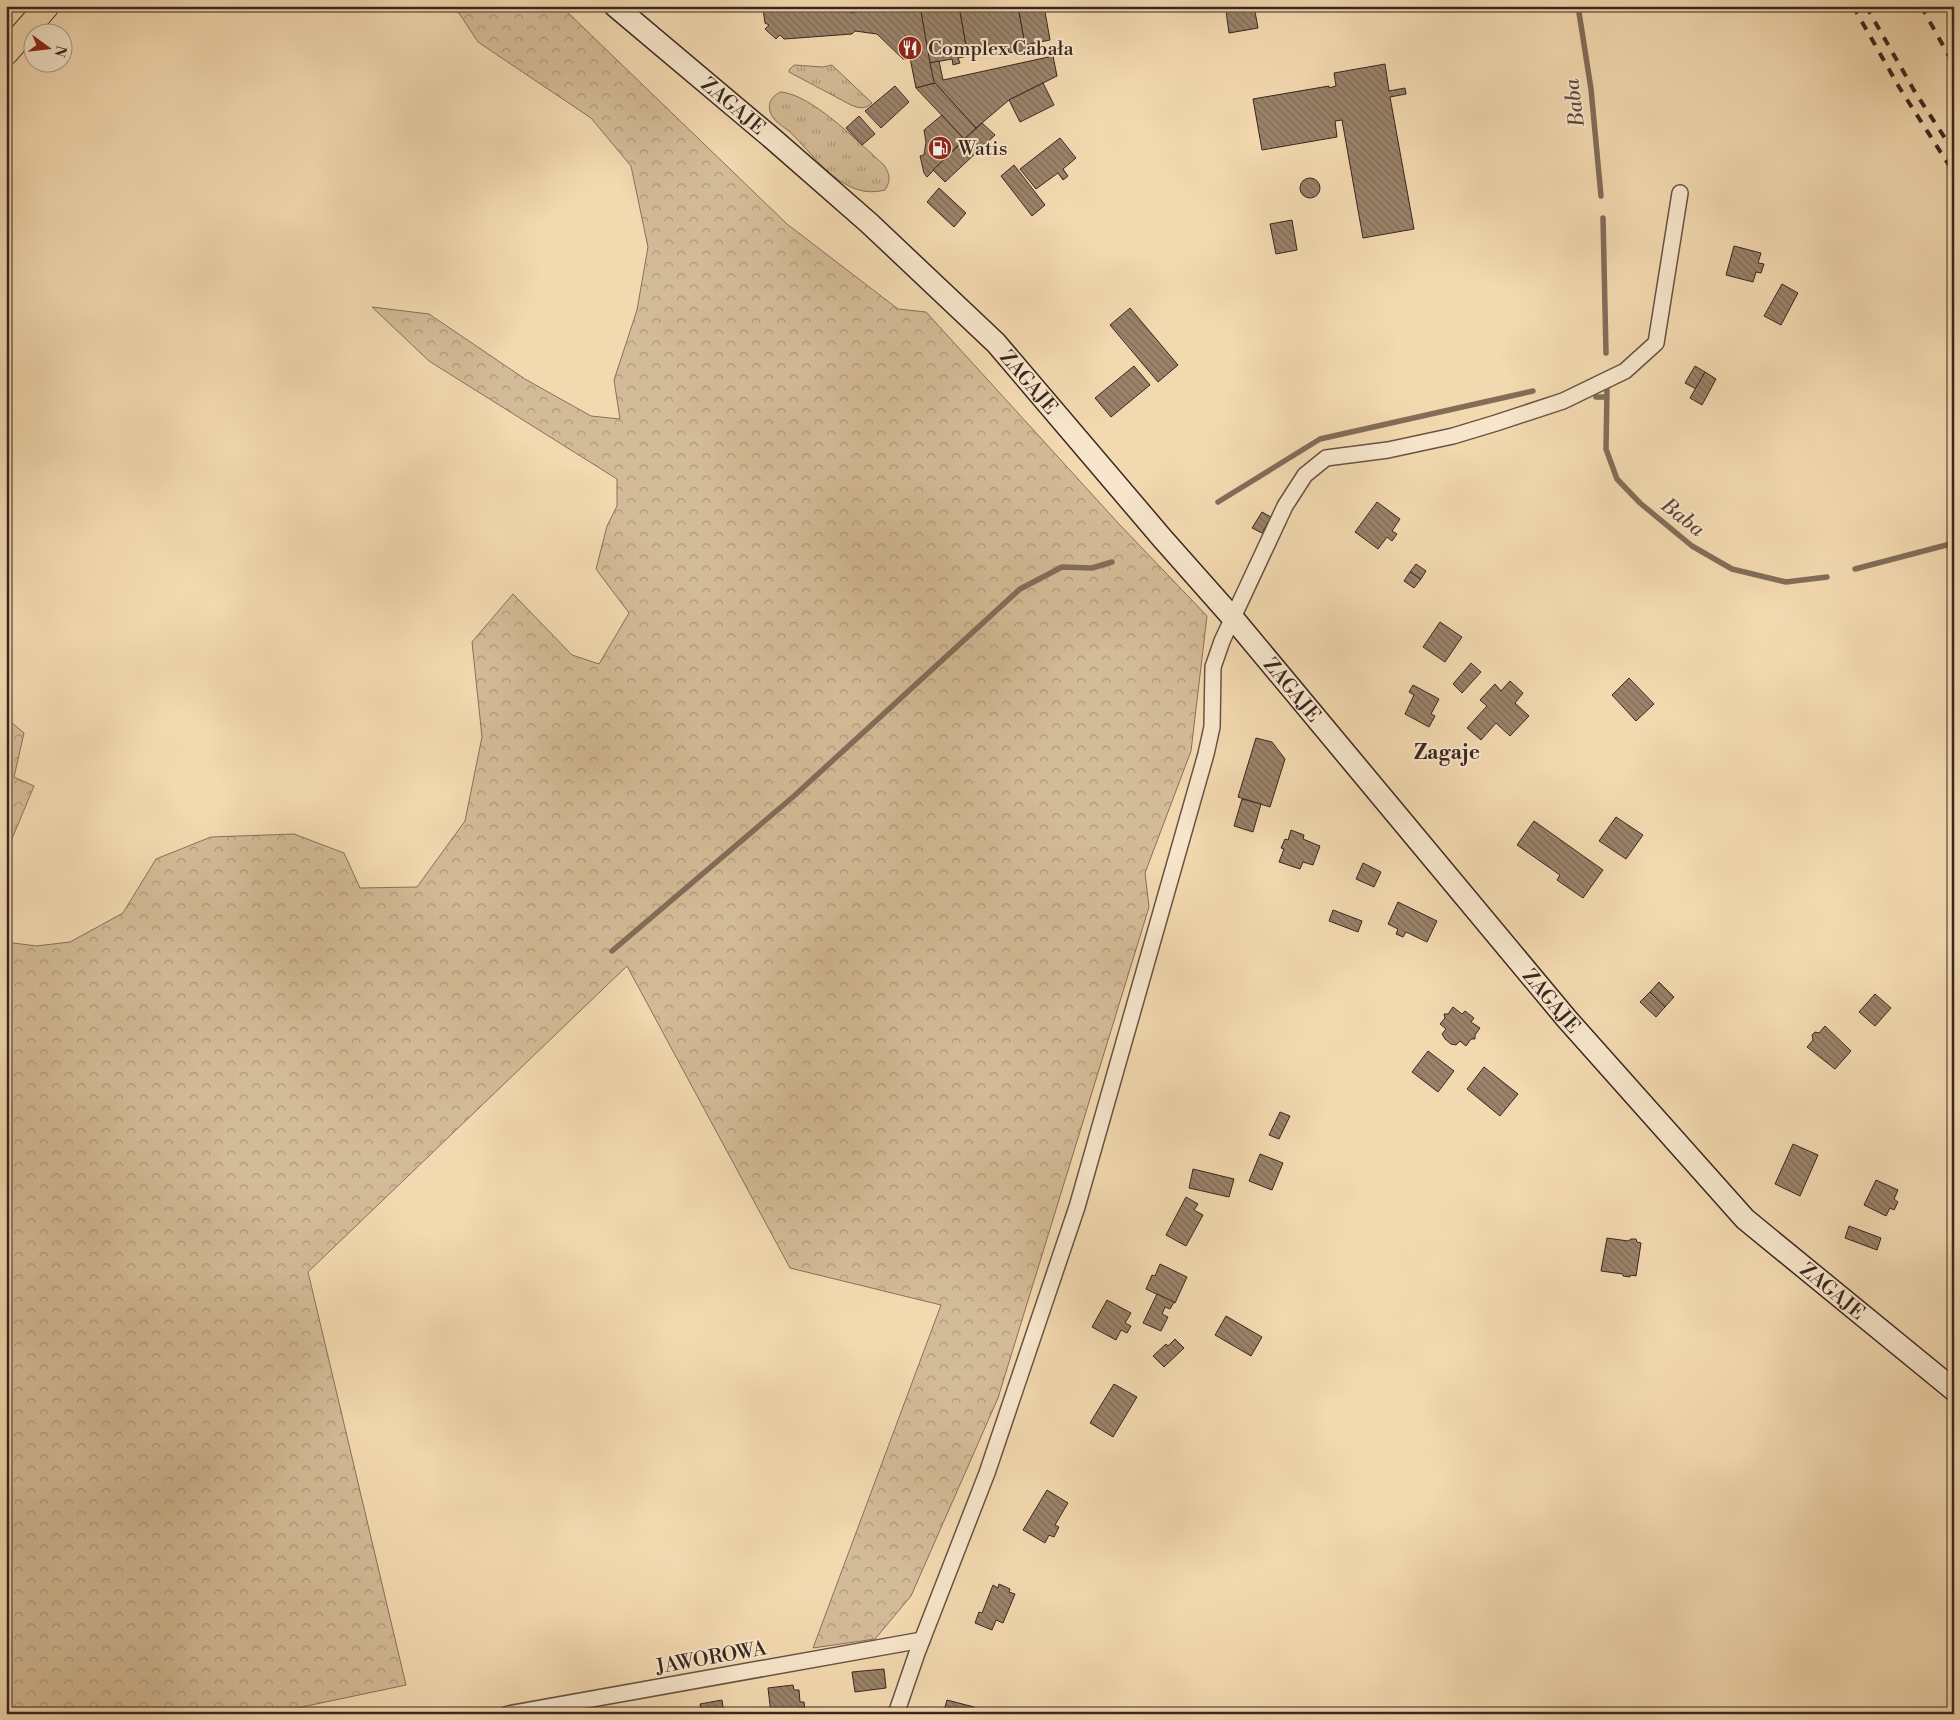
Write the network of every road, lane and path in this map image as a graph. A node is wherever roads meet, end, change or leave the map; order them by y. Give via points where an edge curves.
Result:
1 (47, 6) edge
2 (615, 6) edge
3 (6, 53) edge
4 (1680, 193) dead end
5 (1232, 618) junction
6 (1954, 1390) edge
7 (922, 1640) junction
8 (508, 1714) edge
9 (896, 1714) edge

1 - 3 main road
2 - 5 main road, ZAGAJE via 781,145 996,343
4 - 5 street via 1656,343 1625,371 1563,401 1453,436 1388,450 1326,458 1305,476 1285,506
5 - 6 main road, ZAGAJE via 1566,1018 1745,1219
5 - 7 street via 1213,666 1212,727 1206,754 1077,1207 987,1473
7 - 8 street, JAWOROWA
7 - 9 street

